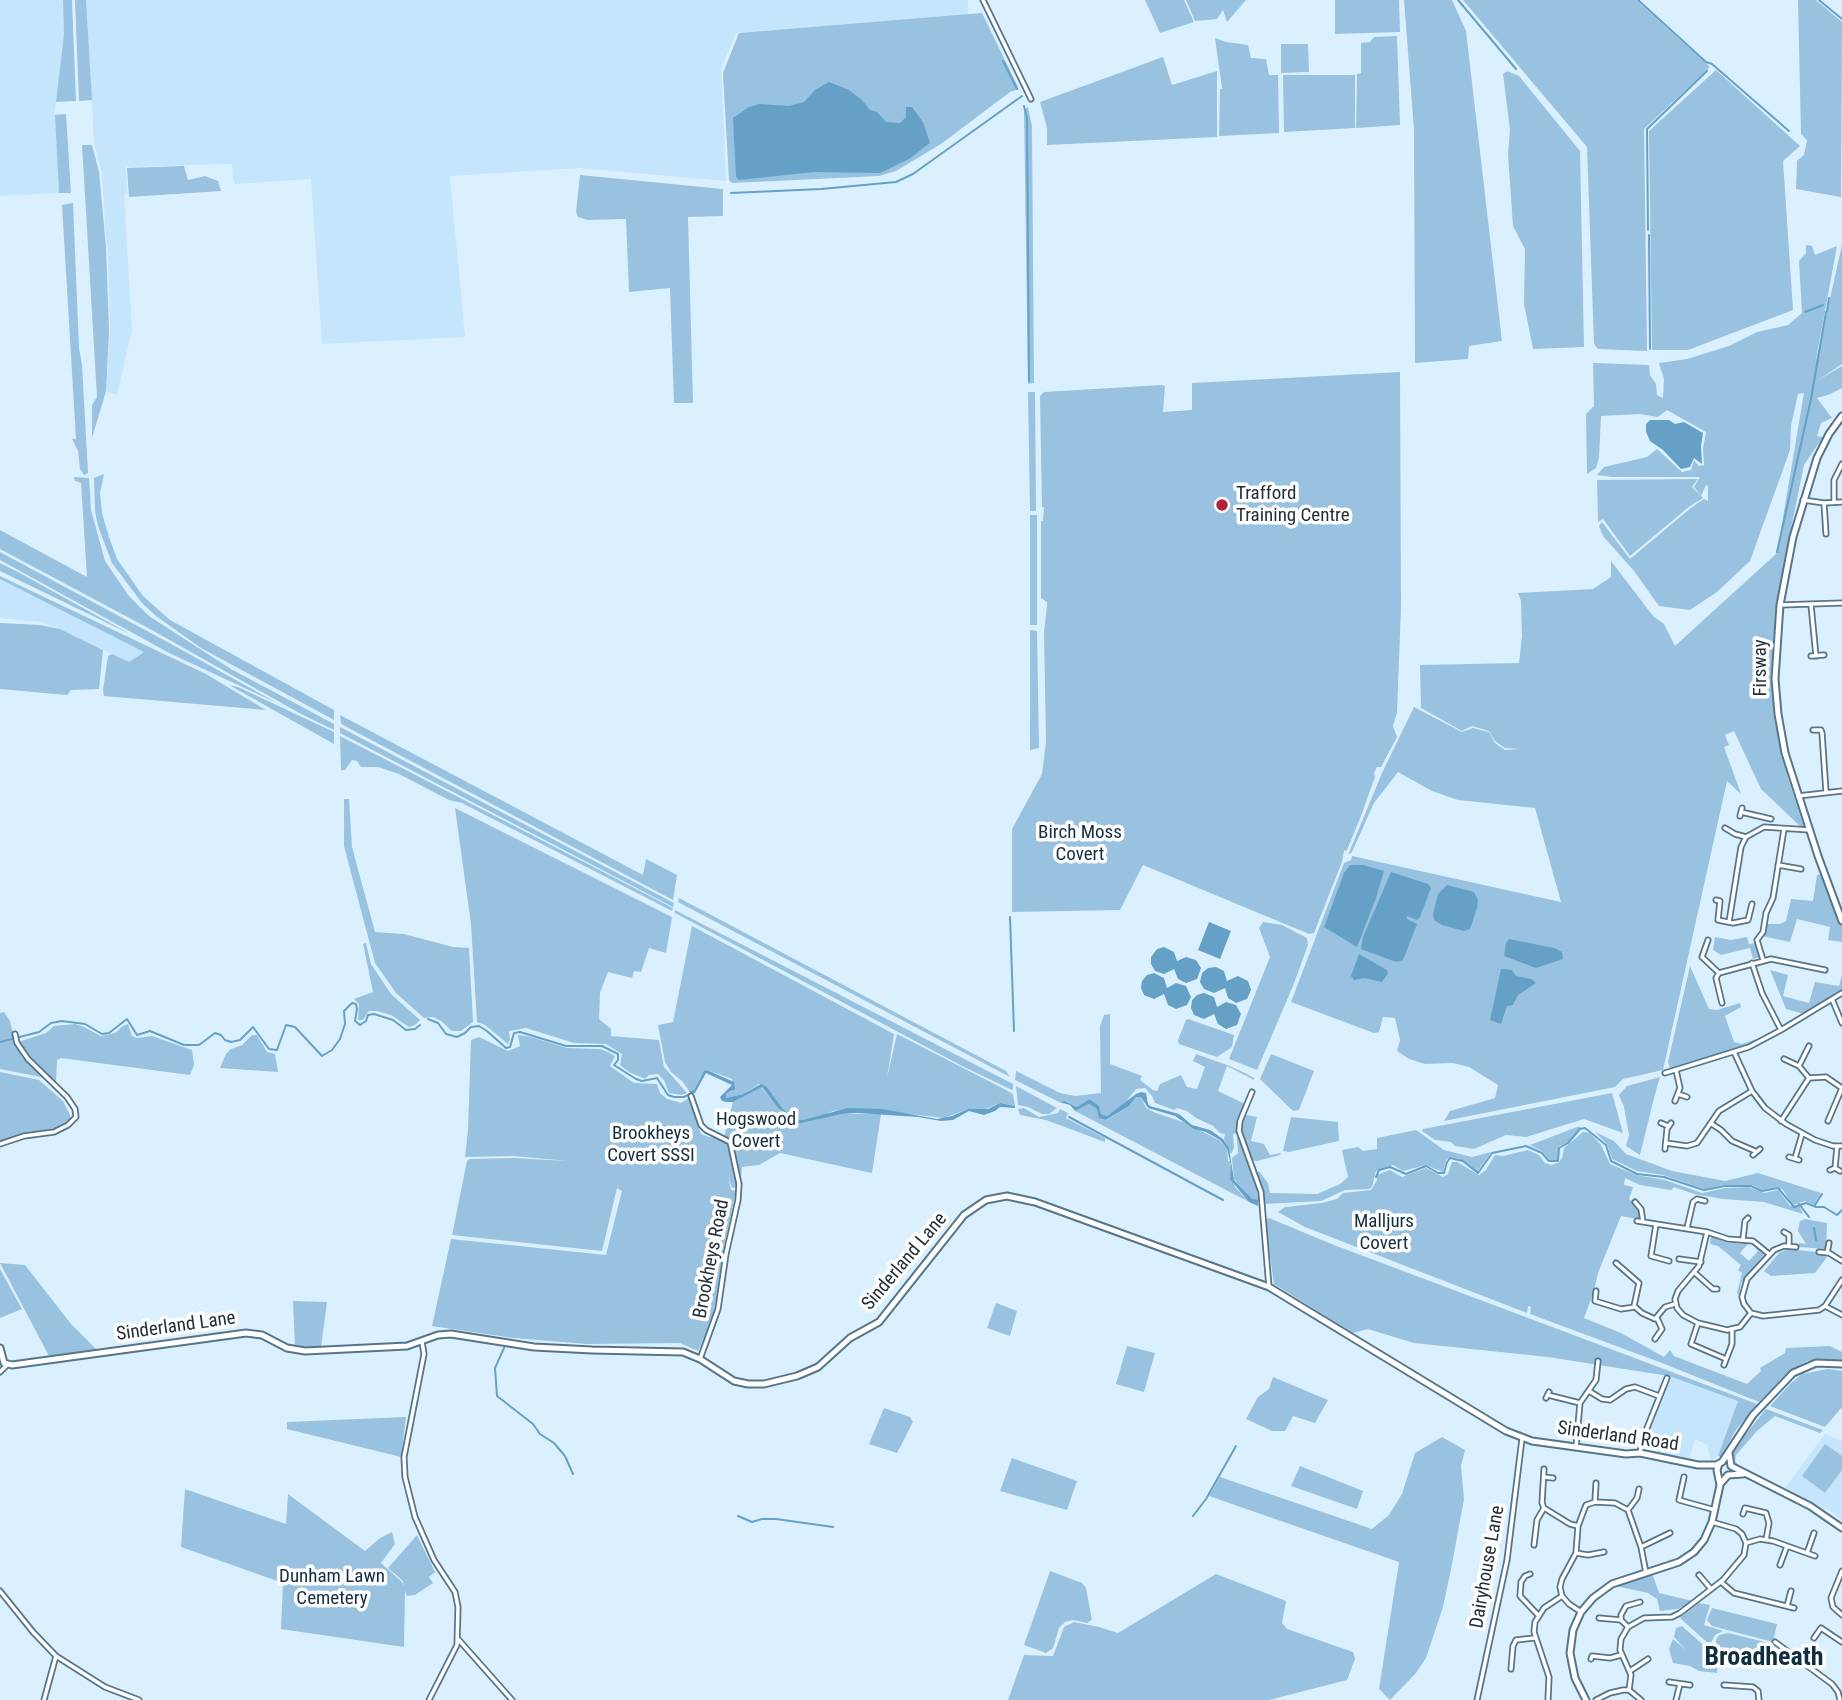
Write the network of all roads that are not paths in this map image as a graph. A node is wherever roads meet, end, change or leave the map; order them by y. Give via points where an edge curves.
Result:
1 (983, 0) edge
2 (1031, 99) dead end
3 (1842, 416) edge
4 (1842, 464) edge
5 (1803, 500) junction
6 (1834, 502) junction
7 (1842, 502) edge
8 (1824, 503) junction
9 (1826, 534) dead end
10 (1842, 603) edge
11 (1780, 605) junction
12 (1811, 605) junction
13 (1824, 655) dead end
14 (1812, 730) dead end
15 (1842, 791) edge
16 (1826, 792) junction
17 (1798, 796) junction
18 (1741, 812) dead end
19 (1764, 827) junction
20 (1725, 828) dead end
21 (1784, 830) junction
22 (1811, 830) junction
23 (1746, 837) junction
24 (1778, 865) junction
25 (1798, 868) dead end
26 (1716, 900) dead end
27 (1752, 904) dead end
28 (1842, 920) edge
29 (1729, 922) junction
30 (1708, 940) dead end
31 (1763, 960) junction
32 (1752, 963) junction
33 (1825, 970) dead end
34 (1719, 973) junction
35 (1842, 993) edge
36 (1832, 999) junction
37 (1722, 1003) dead end
38 (1842, 1023) edge
39 (1781, 1030) junction
40 (15, 1034) dead end
41 (1809, 1046) dead end
42 (1734, 1052) junction
43 (1784, 1060) dead end
44 (1799, 1066) junction
45 (1676, 1070) junction
46 (1665, 1073) dead end
47 (1809, 1078) junction
48 (1842, 1088) edge
49 (1752, 1091) junction
50 (1252, 1092) dead end
51 (1678, 1094) junction
52 (691, 1096) dead end
53 (1686, 1097) dead end
54 (1675, 1101) dead end
55 (1831, 1120) dead end
56 (1781, 1121) junction
57 (1661, 1124) dead end
58 (1712, 1124) junction
59 (1802, 1134) junction
60 (1666, 1143) junction
61 (0, 1144) edge
62 (1840, 1147) edge
63 (1665, 1149) dead end
64 (1756, 1152) dead end
65 (1789, 1157) dead end
66 (1840, 1171) dead end
67 (1705, 1201) dead end
68 (1634, 1202) dead end
69 (1645, 1202) dead end
70 (1640, 1207) junction
71 (1748, 1218) dead end
72 (1637, 1221) dead end
73 (1643, 1222) junction
74 (1656, 1224) junction
75 (1688, 1228) junction
76 (1707, 1231) junction
77 (1784, 1233) dead end
78 (1742, 1239) junction
79 (1829, 1244) dead end
80 (1789, 1246) junction
81 (1796, 1247) dead end
82 (1819, 1252) dead end
83 (1827, 1253) junction
84 (1769, 1254) junction
85 (1679, 1259) dead end
86 (1669, 1261) dead end
87 (1842, 1261) edge
88 (1701, 1262) junction
89 (1616, 1263) dead end
90 (1695, 1273) junction
91 (1842, 1280) edge
92 (1269, 1287) junction
93 (1717, 1289) dead end
94 (1596, 1291) dead end
95 (1675, 1304) junction
96 (1825, 1306) junction
97 (1635, 1307) junction
98 (1751, 1313) junction
99 (1842, 1315) edge
100 (1657, 1318) junction
101 (1698, 1323) junction
102 (1732, 1330) junction
103 (1655, 1339) dead end
104 (422, 1342) junction
105 (0, 1348) edge
106 (699, 1359) junction
107 (1598, 1361) dead end
108 (1842, 1364) edge
109 (7, 1365) junction
110 (0, 1372) edge
111 (1667, 1378) dead end
112 (1588, 1391) junction
113 (1548, 1395) dead end
114 (1659, 1396) junction
115 (1580, 1403) junction
116 (1522, 1439) junction
117 (1576, 1447) junction
118 (1730, 1450) junction
119 (1640, 1453) junction
120 (1730, 1466) junction
121 (1719, 1467) junction
122 (1544, 1469) dead end
123 (1744, 1474) junction
124 (1728, 1475) junction
125 (1544, 1477) junction
126 (1684, 1477) dead end
127 (1553, 1478) dead end
128 (1596, 1482) dead end
129 (1720, 1485) junction
130 (1639, 1489) dead end
131 (1595, 1502) junction
132 (1544, 1508) junction
133 (1628, 1510) junction
134 (1714, 1510) junction
135 (1743, 1514) dead end
136 (1712, 1522) junction
137 (1578, 1526) junction
138 (1842, 1528) edge
139 (1670, 1533) dead end
140 (1814, 1533) dead end
141 (1766, 1540) junction
142 (1746, 1543) junction
143 (1534, 1545) dead end
144 (1787, 1546) junction
145 (1641, 1547) junction
146 (1604, 1552) dead end
147 (1576, 1553) junction
148 (1807, 1553) junction
149 (1815, 1556) dead end
150 (1780, 1566) dead end
151 (1842, 1572) edge
152 (1646, 1573) junction
153 (1530, 1574) dead end
154 (1699, 1575) dead end
155 (1721, 1582) junction
156 (1711, 1590) junction
157 (0, 1591) edge
158 (1791, 1591) dead end
159 (1562, 1596) junction
160 (1640, 1602) dead end
161 (1787, 1606) junction
162 (1794, 1608) dead end
163 (1581, 1612) junction
164 (1538, 1615) junction
165 (1842, 1615) edge
166 (1599, 1618) dead end
167 (1621, 1620) junction
168 (1628, 1627) junction
169 (1512, 1635) dead end
170 (1534, 1638) junction
171 (1814, 1638) dead end
172 (458, 1639) junction
173 (1516, 1640) junction
174 (1775, 1642) dead end
175 (1842, 1642) edge
176 (1621, 1655) junction
177 (57, 1656) junction
178 (1591, 1659) dead end
179 (1648, 1659) dead end
180 (1511, 1669) dead end
181 (1630, 1671) junction
182 (1669, 1682) dead end
183 (1680, 1684) junction
184 (1690, 1685) dead end
185 (1724, 1685) dead end
186 (1629, 1690) junction
187 (44, 1700) edge
188 (139, 1700) edge
189 (429, 1700) edge
190 (512, 1700) edge
191 (1477, 1700) edge
192 (1548, 1700) edge
193 (1586, 1700) edge
194 (1597, 1700) edge
195 (1641, 1700) edge
196 (1675, 1700) edge
197 (1759, 1700) edge
198 (1840, 1700) edge

1 - 2 street
3 - 5 street, Firsway via 1822,445
4 - 6 street via 1833,484
5 - 8 street
5 - 11 street, Firsway
6 - 7 street
6 - 8 street
8 - 9 street
10 - 12 street
11 - 12 street
11 - 17 street, Firsway via 1776,693 1781,736
12 - 13 street via 1813,656
14 - 16 street via 1822,733
15 - 16 street
16 - 17 street
17 - 22 street, Firsway
18 - 19 street via 1769,819
19 - 21 street
19 - 23 street
20 - 23 street
21 - 22 street
21 - 24 street
22 - 28 street, Firsway
23 - 29 street
24 - 25 street
24 - 31 street via 1773,898 1757,940
26 - 29 street via 1720,901 1718,920
27 - 29 street via 1748,920
30 - 34 street via 1699,957
31 - 32 street
31 - 33 street
32 - 34 street
32 - 39 street
34 - 37 street
35 - 36 street
36 - 38 street
36 - 39 street
39 - 42 street
40 - 61 street via 28,1059 67,1097 76,1117 54,1132
41 - 44 street
42 - 45 street
42 - 49 street
43 - 44 street
44 - 47 street
45 - 46 street
45 - 51 street
47 - 48 street via 1826,1077
47 - 56 street
48 - 55 street
49 - 56 street
49 - 58 street via 1722,1108
50 - 92 street via 1239,1131 1261,1197
51 - 53 street
51 - 54 street
52 - 106 street, Brookheys Road via 701,1125 730,1142 739,1184 718,1310
56 - 59 street
57 - 60 street via 1669,1125
58 - 60 street via 1694,1145
58 - 64 street via 1732,1142
59 - 62 street
59 - 65 street via 1797,1159
60 - 63 street
62 - 66 street via 1832,1169
67 - 75 street via 1693,1202
68 - 70 street
69 - 70 street
70 - 73 street
71 - 78 street
72 - 73 street
73 - 74 street
74 - 75 street
74 - 86 street via 1651,1256
75 - 76 street
76 - 78 street
76 - 88 street
77 - 80 street via 1789,1235
78 - 84 street via 1754,1241
79 - 83 street
80 - 81 street
80 - 84 street
82 - 83 street
83 - 87 street
84 - 98 street via 1744,1285 1742,1301
85 - 88 street
88 - 90 street
89 - 97 street via 1639,1283
90 - 93 street
90 - 95 street via 1678,1291
91 - 96 street
92 - 106 street, Sinderland Lane via 1035,1202 998,1196 964,1215 883,1318 850,1338 818,1367 753,1385 726,1378
92 - 116 street, Sinderland Lane
94 - 97 street via 1595,1301 1621,1309
95 - 100 street via 1665,1307
95 - 101 street
96 - 98 street via 1763,1316
96 - 99 street
97 - 100 street
98 - 102 street
100 - 103 street via 1662,1329
101 - 102 street
101 - 102 street via 1691,1344 1725,1362
104 - 106 street, Sinderland Lane via 451,1334 534,1346 683,1352
104 - 109 street, Sinderland Lane via 298,1350 246,1333
104 - 172 street via 405,1477 415,1517 457,1599
105 - 109 street
107 - 112 street
108 - 118 street via 1823,1362 1800,1368 1753,1415
109 - 110 street
111 - 114 street
112 - 114 street via 1606,1400 1632,1387
112 - 115 street
113 - 115 street
114 - 119 street
115 - 117 street
116 - 117 street, Sinderland Road
116 - 191 street, Dairyhouse Lane via 1507,1558
117 - 119 street, Sinderland Road
118 - 120 street
118 - 121 street
119 - 121 street, Sinderland Road
120 - 121 street, Sinderland Road
120 - 123 street, Sinderland Road
120 - 124 street
121 - 124 street, Sinderland Road via 1722,1476
121 - 129 street
122 - 125 street
123 - 124 street, Sinderland Road
123 - 138 street, Sinderland Road via 1810,1506
124 - 129 street
125 - 127 street
125 - 132 street
126 - 134 street via 1679,1500
128 - 131 street
129 - 134 street
130 - 133 street
131 - 133 street via 1615,1503
131 - 137 street via 1586,1505
132 - 137 street
132 - 143 street via 1537,1520
133 - 145 street
134 - 136 street
135 - 141 street via 1745,1508 1766,1513
136 - 142 street via 1736,1529
136 - 152 street via 1704,1540 1687,1557
137 - 147 street
139 - 145 street
140 - 148 street
141 - 142 street
141 - 144 street
142 - 155 street via 1744,1555
144 - 148 street
144 - 150 street
145 - 152 street
146 - 147 street
147 - 159 street via 1562,1579
148 - 149 street
151 - 165 street via 1831,1598
152 - 163 street via 1603,1590
153 - 164 street via 1521,1582 1520,1596
154 - 156 street
155 - 156 street
155 - 161 street via 1734,1593
156 - 168 street via 1680,1613 1644,1618
157 - 177 street
158 - 161 street
159 - 163 street
159 - 164 street
160 - 167 street via 1626,1606
161 - 162 street
163 - 193 street via 1570,1653
164 - 170 street
166 - 167 street
167 - 168 street
168 - 176 street via 1621,1639
169 - 173 street
170 - 173 street
170 - 192 street via 1549,1677
171 - 175 street via 1821,1628
172 - 189 street
172 - 190 street
173 - 180 street
174 - 198 street via 1832,1684
176 - 178 street
176 - 181 street
177 - 187 street
177 - 188 street via 105,1687
179 - 181 street
181 - 186 street
182 - 183 street
183 - 184 street
183 - 196 street
185 - 197 street via 1753,1686
186 - 194 street via 1617,1690
186 - 195 street

